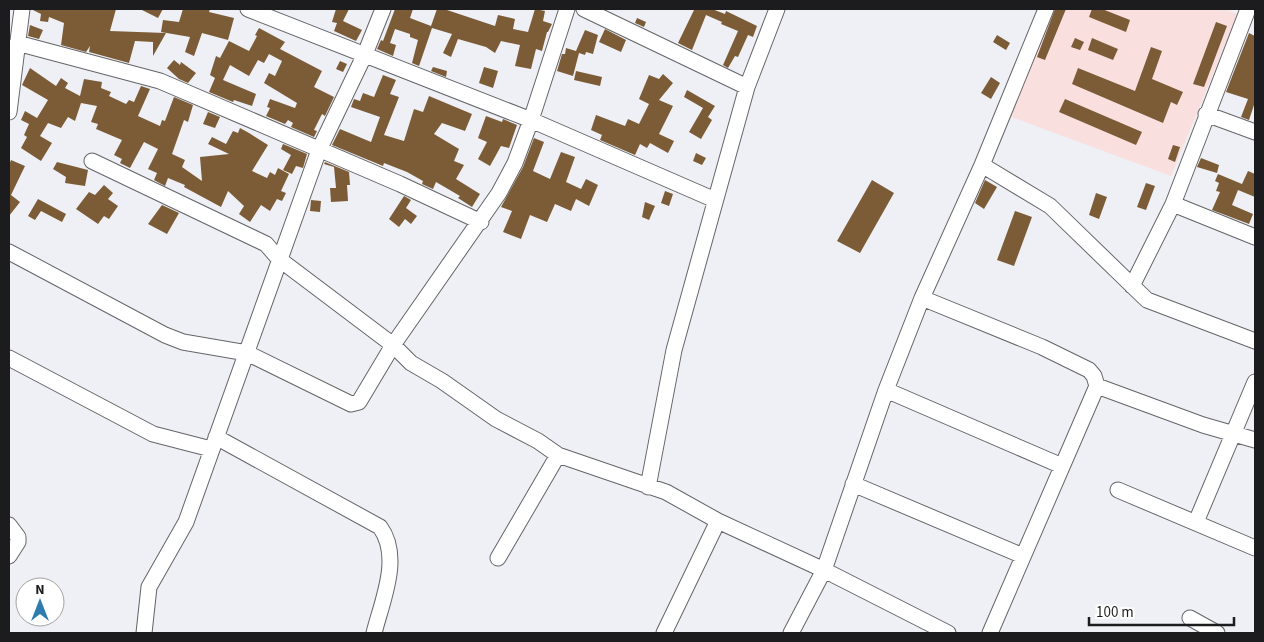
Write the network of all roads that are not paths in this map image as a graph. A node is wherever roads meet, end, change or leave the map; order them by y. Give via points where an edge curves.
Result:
1 (22, 9) edge
2 (248, 9) edge
3 (383, 9) edge
4 (567, 9) edge
5 (584, 9) edge
6 (777, 9) edge
7 (1046, 9) edge
8 (1248, 9) edge
9 (17, 43) junction
10 (365, 54) junction
11 (747, 87) junction
12 (9, 112) edge
13 (1206, 114) junction
14 (532, 120) junction
15 (1255, 132) edge
16 (319, 150) junction
17 (92, 161) dead end
18 (982, 165) junction
19 (715, 200) junction
20 (1172, 204) junction
21 (481, 222) junction
22 (1255, 237) edge
23 (9, 252) edge
24 (279, 259) junction
25 (1132, 286) junction
26 (922, 298) junction
27 (1255, 341) edge
28 (393, 344) junction
29 (247, 353) junction
30 (9, 358) edge
31 (1255, 382) edge
32 (1097, 386) junction
33 (886, 390) junction
34 (1234, 433) junction
35 (1255, 440) edge
36 (214, 443) junction
37 (558, 455) junction
38 (1062, 466) junction
39 (854, 484) junction
40 (648, 487) junction
41 (1118, 490) dead end
42 (718, 521) junction
43 (1196, 522) junction
44 (9, 525) edge
45 (1255, 548) edge
46 (9, 556) edge
47 (1023, 556) junction
48 (498, 558) dead end
49 (824, 570) junction
50 (1190, 618) dead end
51 (144, 633) edge
52 (374, 633) edge
53 (664, 633) edge
54 (791, 633) edge
55 (948, 633) edge
56 (990, 633) edge
57 (1217, 633) edge

1 - 9 street
2 - 10 street
3 - 10 street
4 - 14 street
5 - 11 street
6 - 11 street
7 - 18 street
8 - 13 street
9 - 12 street
9 - 16 street via 160,81
10 - 14 street
10 - 16 street
11 - 19 street
13 - 15 street
13 - 20 street
14 - 19 street
14 - 21 street via 511,170
16 - 21 street
16 - 24 street
17 - 24 street via 266,244
18 - 25 street via 1050,206
18 - 26 street
19 - 40 street via 674,350
20 - 22 street
20 - 25 street
21 - 28 street
23 - 29 street via 165,335 184,342
24 - 28 street
24 - 29 street
25 - 27 street via 1147,300
26 - 32 street via 1042,347 1089,370
26 - 33 street
28 - 29 street via 358,402 351,404
28 - 37 street via 411,363
29 - 36 street
30 - 36 street via 153,434
31 - 34 street
32 - 34 street
32 - 38 street
33 - 38 street
33 - 39 street
34 - 35 street
34 - 43 street
36 - 51 street via 186,522 149,587
36 - 52 street via 380,527 388,537 390,564
37 - 40 street
37 - 48 street
38 - 47 street
39 - 47 street
39 - 49 street
40 - 42 street via 666,492
41 - 43 street
42 - 49 street
42 - 53 street
43 - 45 street
44 - 46 street via 18,542
47 - 56 street
49 - 54 street
49 - 55 street
50 - 57 street

